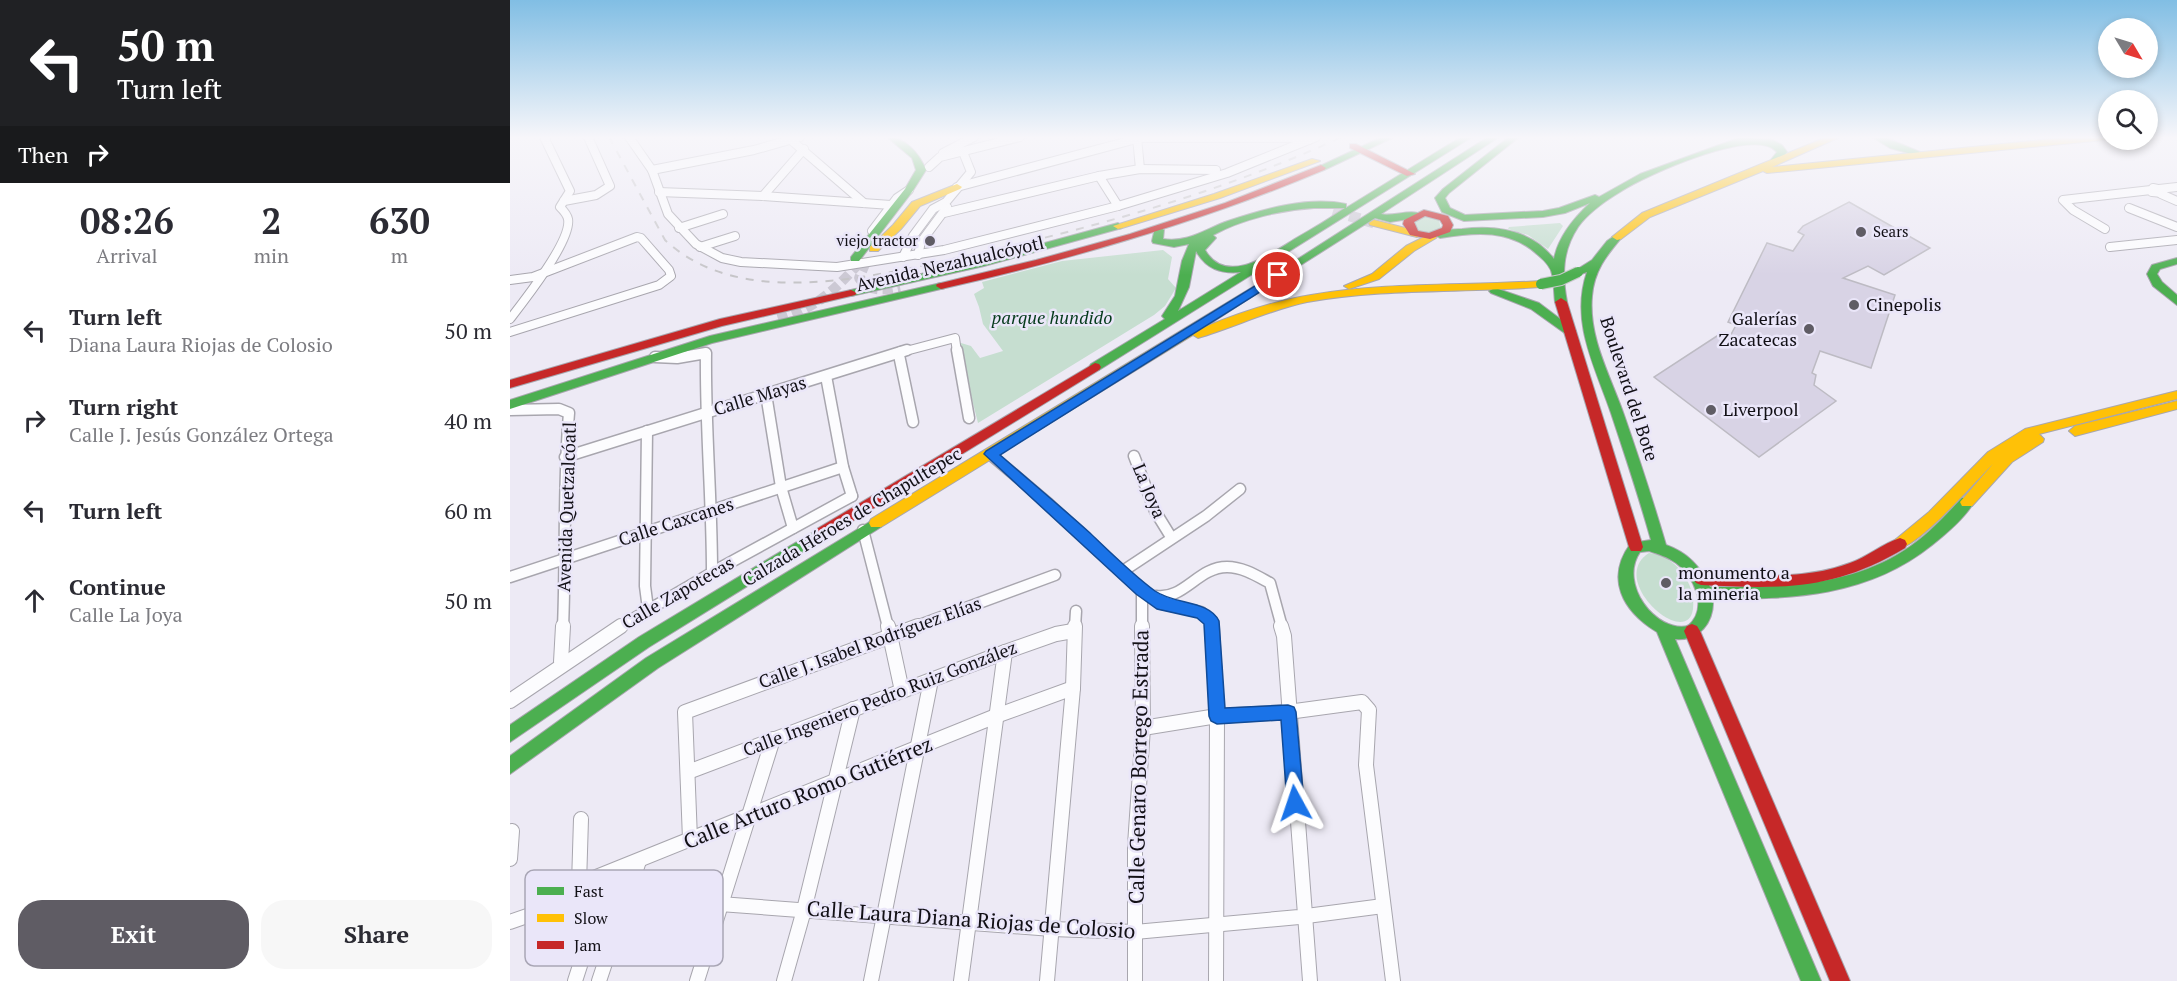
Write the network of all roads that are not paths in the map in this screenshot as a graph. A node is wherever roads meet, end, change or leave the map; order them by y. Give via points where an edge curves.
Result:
1 (566, 183) edge
2 (609, 183) edge
3 (657, 183) edge
4 (775, 183) edge
5 (842, 183) edge
6 (915, 183) edge
7 (915, 183) edge
8 (961, 183) edge
9 (973, 183) edge
10 (1071, 183) edge
11 (1103, 183) edge
12 (1200, 183) edge
13 (1253, 183) edge
14 (1261, 183) edge
15 (1280, 183) edge
16 (1395, 183) edge
17 (1424, 183) edge
18 (1457, 183) edge
19 (1630, 183) edge
20 (1722, 183) edge
21 (957, 187) junction
22 (2177, 187) edge
23 (909, 190) junction
24 (2157, 191) junction
25 (660, 192) junction
26 (763, 196) junction
27 (1602, 197) junction
28 (564, 201) junction
29 (2177, 201) edge
30 (864, 202) junction
31 (946, 202) junction
32 (891, 206) junction
33 (1118, 206) junction
34 (2129, 208) dead end
35 (944, 213) junction
36 (723, 214) dead end
37 (1418, 215) junction
38 (1445, 216) junction
39 (2177, 227) edge
40 (679, 228) junction
41 (2105, 229) dead end
42 (1160, 230) junction
43 (1417, 234) junction
44 (735, 236) dead end
45 (1436, 236) junction
46 (1198, 238) junction
47 (2177, 240) edge
48 (700, 247) junction
49 (2110, 247) dead end
50 (918, 255) junction
51 (903, 257) junction
52 (862, 258) junction
53 (1273, 258) junction
54 (2177, 261) edge
55 (1594, 263) junction
56 (543, 274) junction
57 (1558, 278) junction
58 (510, 279) edge
59 (900, 287) tunnel mouth
60 (1480, 287) junction
61 (837, 296) junction
62 (867, 296) junction
63 (2177, 301) edge
64 (1274, 307) junction
65 (829, 311) junction
66 (510, 319) edge
67 (1570, 331) junction
68 (510, 332) edge
69 (1162, 349) junction
70 (1124, 350) junction
71 (901, 352) junction
72 (656, 357) junction
73 (826, 376) junction
74 (510, 384) edge
75 (510, 392) edge
76 (766, 394) junction
77 (2177, 395) edge
78 (510, 397) edge
79 (510, 405) edge
80 (2177, 405) edge
81 (510, 410) edge
82 (705, 413) junction
83 (969, 418) dead end
84 (913, 422) dead end
85 (646, 431) junction
86 (990, 454) junction
87 (1134, 456) dead end
88 (565, 457) junction
89 (843, 468) junction
90 (781, 487) junction
91 (1240, 489) dead end
92 (852, 496) junction
93 (874, 501) junction
94 (712, 512) junction
95 (793, 528) junction
96 (863, 530) junction
97 (645, 532) junction
98 (1171, 537) junction
99 (1636, 547) junction
100 (1660, 548) junction
101 (566, 557) junction
102 (1123, 571) junction
103 (712, 572) junction
104 (1055, 574) dead end
105 (510, 577) edge
106 (1701, 579) junction
107 (1142, 590) junction
108 (1705, 593) junction
109 (648, 609) junction
110 (1076, 611) dead end
111 (1663, 629) junction
112 (1073, 631) junction
113 (1692, 632) junction
114 (891, 637) junction
115 (1005, 652) junction
116 (561, 662) junction
117 (931, 680) junction
118 (1073, 688) junction
119 (902, 691) junction
120 (510, 701) edge
121 (853, 709) junction
122 (1288, 712) junction
123 (996, 716) junction
124 (1217, 716) junction
125 (1143, 728) junction
126 (510, 734) edge
127 (773, 739) junction
128 (918, 749) junction
129 (510, 766) edge
130 (688, 772) junction
131 (834, 783) junction
132 (751, 815) junction
133 (581, 819) dead end
134 (512, 831) dead end
135 (690, 839) junction
136 (510, 859) edge
137 (639, 861) junction
138 (579, 870) edge
139 (616, 870) edge
140 (636, 870) edge
141 (723, 895) edge
142 (723, 904) edge
143 (1383, 906) junction
144 (804, 910) junction
145 (525, 915) edge
146 (884, 915) junction
147 (1304, 916) junction
148 (510, 919) edge
149 (969, 922) junction
150 (1216, 925) junction
151 (1052, 929) junction
152 (1136, 932) junction
153 (580, 966) edge
154 (604, 966) edge
155 (701, 966) edge
156 (575, 981) edge
157 (599, 981) edge
158 (697, 981) edge
159 (784, 981) edge
160 (871, 981) edge
161 (961, 981) edge
162 (1047, 981) edge
163 (1135, 981) edge
164 (1216, 981) edge
165 (1310, 981) edge
166 (1393, 981) edge
167 (1811, 981) edge
168 (1840, 981) edge

1 - 28 street via 570,191
2 - 28 street via 608,191 602,194
3 - 25 street
4 - 26 street
5 - 30 street
6 - 23 main road
7 - 52 main road
8 - 21 street
9 - 21 street
10 - 35 street
11 - 33 street
12 - 33 street
13 - 62 main road, Avenida Nezahualcóyotl via 1119,227
14 - 59 main road, Avenida Nezahualcóyotl via 1135,229
15 - 42 main road, Avenida Nezahualcóyotl via 1226,208
16 - 53 main road, Calzada Héroes de Chapultepec
17 - 69 main road, Calzada Héroes de Chapultepec
18 - 38 main road via 1440,198
19 - 27 main road
20 - 55 main road, Boulevard del Bote via 1646,215 1610,243
21 - 31 street
21 - 52 main road via 916,204
22 - 24 street
23 - 32 street
23 - 52 main road
24 - 29 street
24 - 41 street via 2062,200
25 - 26 street
25 - 40 street via 668,214
26 - 30 street
27 - 38 main road via 1566,217 1554,219 1470,224
27 - 57 main road via 1569,230 1562,245
28 - 56 street via 560,207 568,221 566,233
30 - 32 street
31 - 35 street
31 - 51 street via 933,209
32 - 52 street
33 - 50 street
34 - 39 street
35 - 50 street via 924,236
36 - 40 street
37 - 38 main road
37 - 43 main road via 1408,224
37 - 43 main road via 1377,220
38 - 45 main road via 1448,228
40 - 48 street
42 - 46 main road via 1157,241 1164,244
42 - 62 main road, Avenida Nezahualcóyotl via 1075,254
43 - 45 main road
44 - 48 street
45 - 57 main road via 1493,230 1522,235 1544,250
45 - 64 main road via 1409,246 1371,280
46 - 53 main road via 1212,230 1296,206 1321,204 1338,209 1300,211 1214,236 1200,250 1203,259 1222,270 1239,271
46 - 70 main road via 1191,249 1182,302
47 - 49 street
48 - 52 street via 722,258 764,265
50 - 51 street
51 - 52 street
53 - 70 main road, Calzada Héroes de Chapultepec
54 - 63 main road via 2156,267 2152,274 2157,284
55 - 60 main road, bridge via 1541,284
55 - 100 main road, Boulevard del Bote via 1586,298 1589,331
56 - 58 street
56 - 66 street
56 - 68 street via 630,239 642,238 671,276 659,285
57 - 67 main road
60 - 64 main road via 1326,296
60 - 67 main road via 1524,299
61 - 62 main road, Avenida Nezahualcóyotl
61 - 65 main road via 840,303
61 - 74 main road, Avenida Nezahualcóyotl via 700,328
62 - 65 main road, Avenida Nezahualcóyotl
64 - 69 main road
65 - 72 main road, Avenida Nezahualcóyotl via 718,337
67 - 99 main road
69 - 86 main road, Calzada Héroes de Chapultepec
70 - 93 main road, Calzada Héroes de Chapultepec
71 - 73 street, Calle Mayas
71 - 83 street, Calle Mayas via 955,338
71 - 84 street
72 - 79 main road, Avenida Nezahualcóyotl
72 - 82 street via 706,353
73 - 76 street, Calle Mayas
73 - 89 street
75 - 78 main road via 717,330 781,316
76 - 82 street, Calle Mayas
76 - 90 street
77 - 106 main road via 2010,440 1994,451 1909,540 1859,566 1793,582
80 - 108 main road via 2024,444 2008,455 1935,538 1916,553 1868,577 1826,590 1798,593
81 - 88 street, Avenida Quetzalcóatl via 567,410
82 - 85 street, Calle Mayas
82 - 94 street
85 - 88 street, Calle Mayas
85 - 97 street
86 - 96 main road, Calzada Héroes de Chapultepec
86 - 102 street
87 - 98 street, La Joya via 1155,511
88 - 101 street, Avenida Quetzalcóatl
89 - 90 street, Calle Caxcanes
89 - 92 street
90 - 94 street, Calle Caxcanes
90 - 95 street
91 - 98 street
92 - 93 street
92 - 95 street, Calle Zapotecas
93 - 126 main road, Calzada Héroes de Chapultepec via 644,642
94 - 97 street, Calle Caxcanes
94 - 103 street
95 - 103 street, Calle Zapotecas
96 - 114 street
96 - 129 main road, Calzada Héroes de Chapultepec via 652,663
97 - 101 street, Calle Caxcanes
97 - 109 street
98 - 102 street, La Joya
99 - 100 main road
99 - 111 main road via 1624,563 1623,576 1631,599
100 - 106 main road via 1682,560
101 - 105 street, Calle Caxcanes
101 - 116 street, Avenida Quetzalcóatl
102 - 107 street
103 - 109 street, Calle Zapotecas
104 - 114 street, Calle J. Isabel Rodríguez Elías
106 - 108 main road
107 - 122 street via 1161,598 1173,597 1206,570 1225,566 1251,571 1270,583 1284,636
107 - 124 street via 1162,604 1201,612 1212,621
107 - 125 street, Calle Genaro Borrego Estrada
108 - 113 main road via 1708,609
109 - 116 street, Calle Zapotecas
110 - 112 street
111 - 113 main road via 1679,634
111 - 167 main road
112 - 115 street, Calle Ingeniero Pedro Ruiz González
112 - 118 street
113 - 168 main road
114 - 119 street
114 - 130 street, Calle J. Isabel Rodríguez Elías via 685,712
115 - 117 street, Calle Ingeniero Pedro Ruiz González
115 - 123 street
116 - 120 street, Calle Zapotecas
117 - 119 street, Calle Ingeniero Pedro Ruiz González
117 - 128 street
118 - 123 street, Calle Arturo Romo Gutiérrez
118 - 151 street
119 - 121 street, Calle Ingeniero Pedro Ruiz González
121 - 127 street, Calle Ingeniero Pedro Ruiz González
121 - 131 street
122 - 124 street
122 - 143 street via 1362,702 1369,710 1366,765
122 - 147 street
123 - 128 street, Calle Arturo Romo Gutiérrez
123 - 149 street
124 - 125 street
124 - 150 street
125 - 152 street, Calle Genaro Borrego Estrada via 1135,845
127 - 130 street, Calle Ingeniero Pedro Ruiz González
127 - 132 street
128 - 131 street, Calle Arturo Romo Gutiérrez
128 - 146 street
130 - 135 street
131 - 132 street, Calle Arturo Romo Gutiérrez
131 - 144 street
132 - 135 street, Calle Arturo Romo Gutiérrez
132 - 141 street
133 - 138 street
134 - 136 street
135 - 137 street, Calle Arturo Romo Gutiérrez
137 - 139 street, Calle Arturo Romo Gutiérrez
137 - 140 street
142 - 144 street, Calle Laura Diana Riojas de Colosio
143 - 147 street, Calle Laura Diana Riojas de Colosio
143 - 166 street
144 - 146 street, Calle Laura Diana Riojas de Colosio
144 - 159 street
145 - 148 street
146 - 149 street, Calle Laura Diana Riojas de Colosio
146 - 160 street
147 - 150 street, Calle Laura Diana Riojas de Colosio
147 - 165 street
149 - 151 street, Calle Laura Diana Riojas de Colosio
149 - 161 street
150 - 152 street, Calle Laura Diana Riojas de Colosio
150 - 164 street
151 - 152 street, Calle Laura Diana Riojas de Colosio
151 - 162 street
152 - 163 street, Calle Genaro Borrego Estrada
153 - 156 street
154 - 157 street
155 - 158 street

